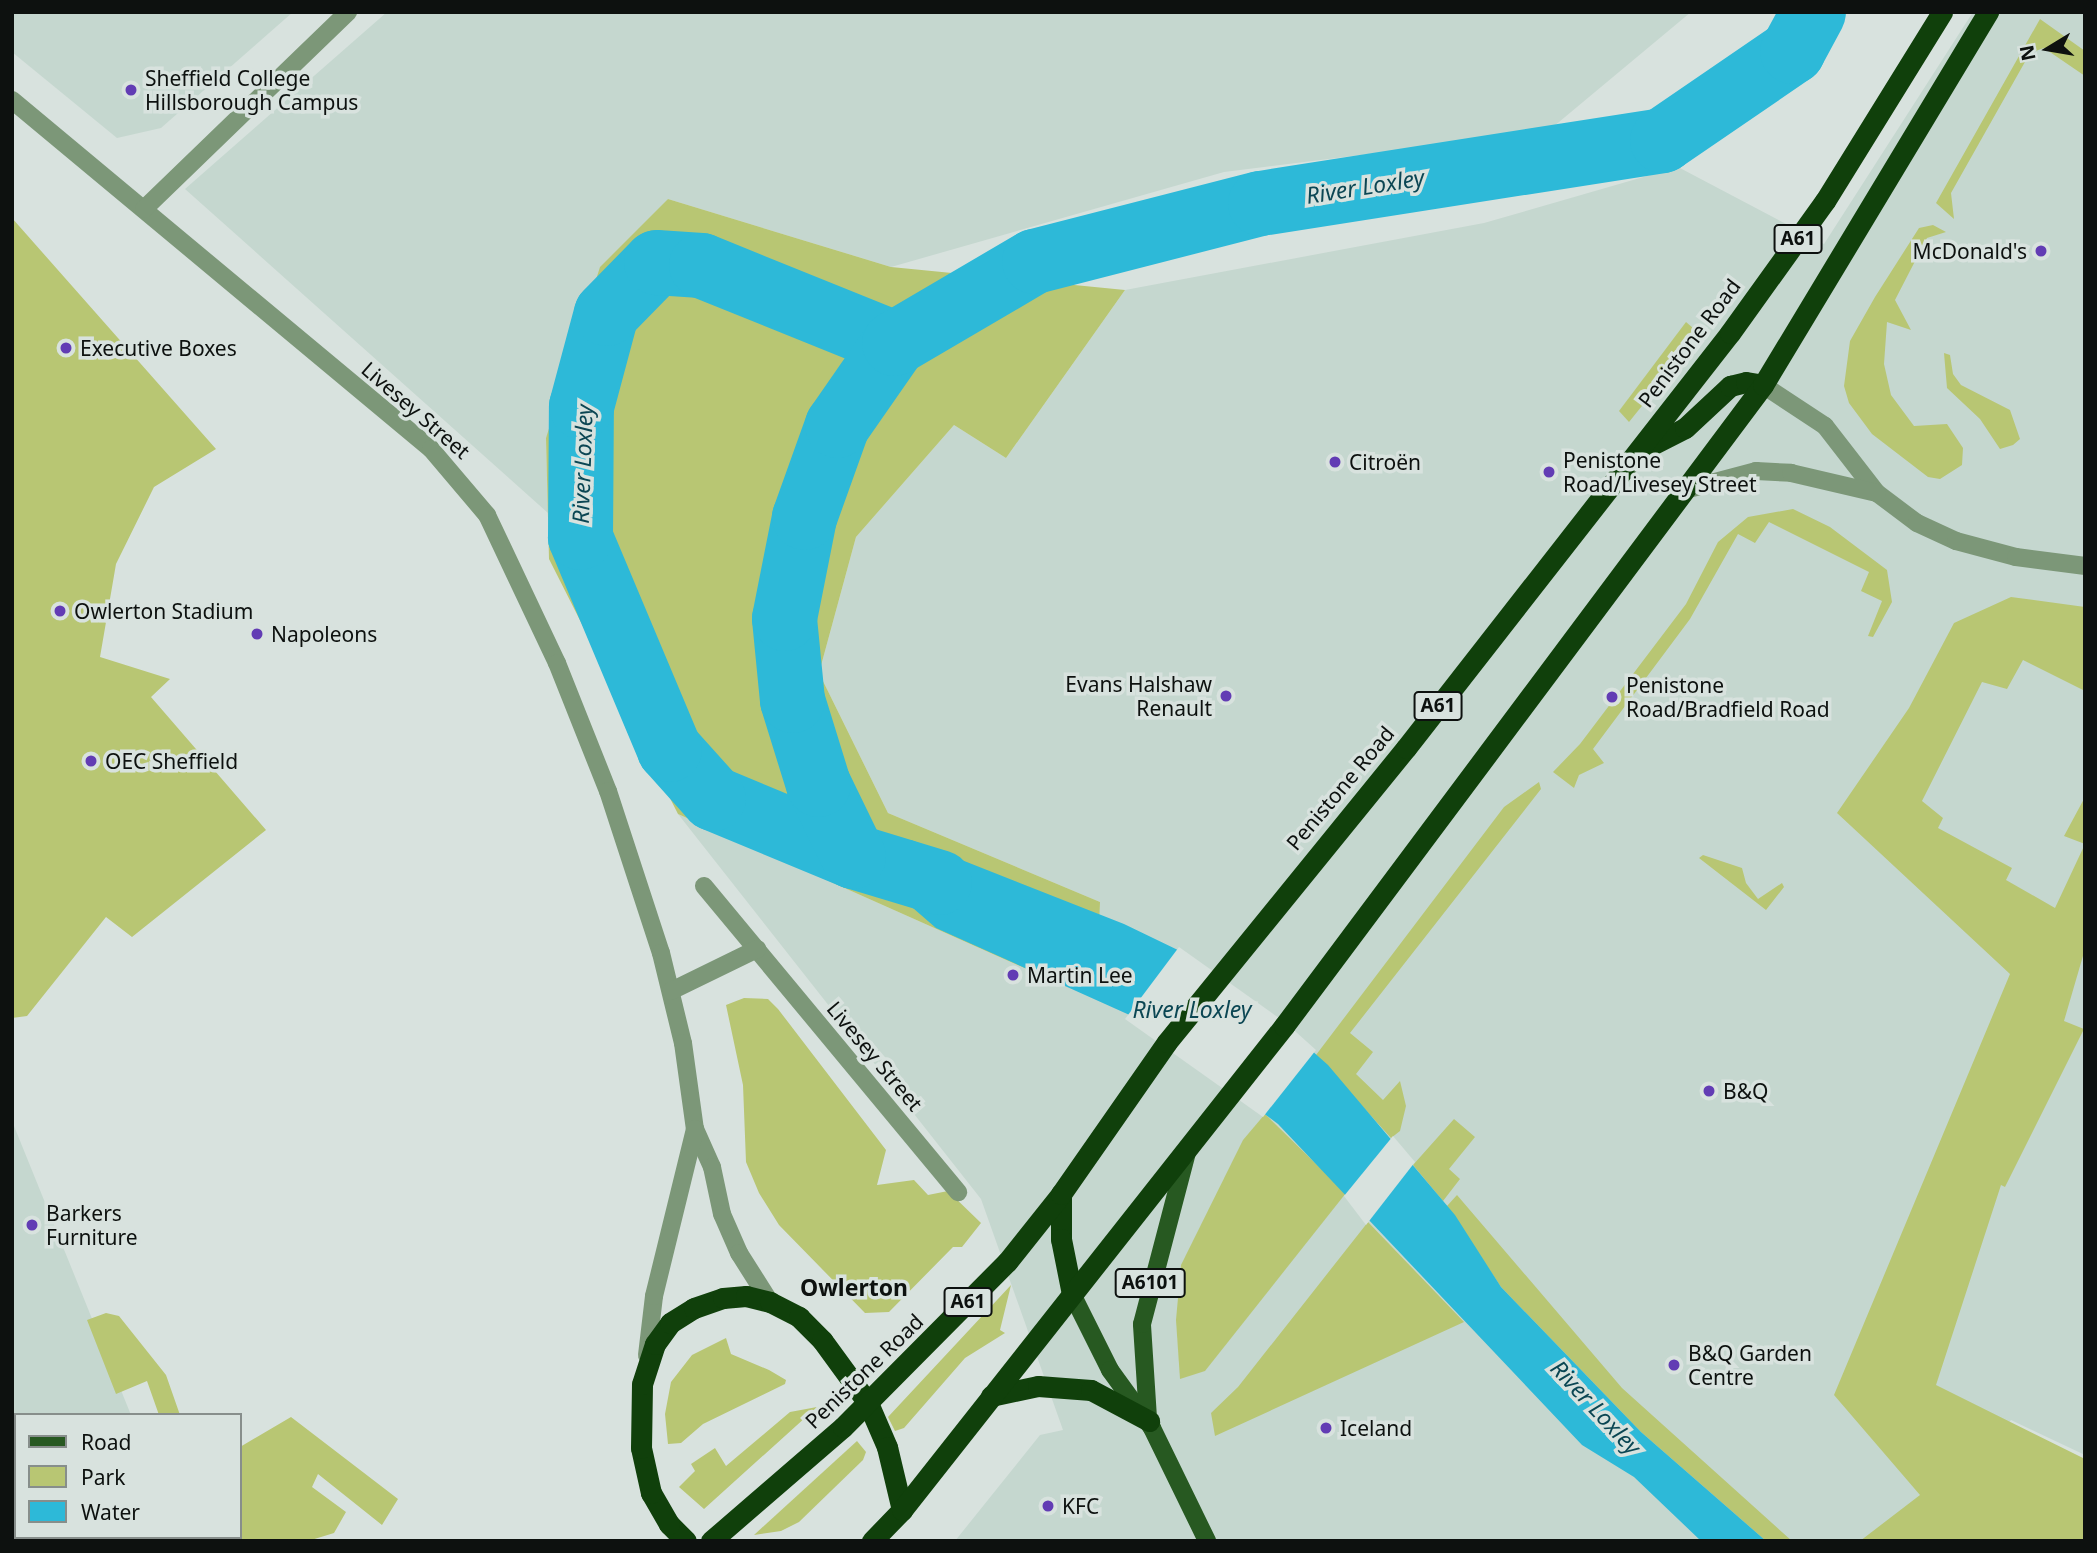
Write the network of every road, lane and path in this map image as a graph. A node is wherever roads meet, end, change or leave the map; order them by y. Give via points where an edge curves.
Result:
1 (348, 12) edge
2 (1942, 12) edge
3 (1988, 12) edge
4 (12, 100) edge
5 (144, 209) junction
6 (1763, 386) junction
7 (1637, 453) junction
8 (1682, 491) junction
9 (1877, 493) junction
10 (2085, 566) edge
11 (704, 886) dead end
12 (757, 949) junction
13 (671, 991) junction
14 (695, 1129) junction
15 (1187, 1148) junction
16 (958, 1192) dead end
17 (1061, 1194) junction
18 (1072, 1294) junction
19 (770, 1302) junction
20 (645, 1365) junction
21 (991, 1396) junction
22 (868, 1403) junction
23 (1149, 1422) junction
24 (902, 1510) junction
25 (686, 1541) edge
26 (711, 1541) edge
27 (872, 1541) edge
28 (1207, 1541) edge

1 - 5 street
2 - 7 highway, Penistone Road / A61 via 1825,201
3 - 6 highway, A61
4 - 5 street, Livesey Street
5 - 13 street, Livesey Street via 431,449 487,515 585,729 631,857
6 - 7 highway via 1746,382 1730,386 1685,428
6 - 8 highway, A61
6 - 9 street via 1825,426
7 - 17 highway, Penistone Road / A61 via 1167,1042
8 - 9 street via 1756,471 1791,473
8 - 15 highway, A61 via 1284,1026
9 - 10 street via 1917,523 1956,541 2016,557
11 - 12 street, Livesey Street
12 - 13 street
12 - 16 street, Livesey Street
13 - 14 street, Livesey Street
14 - 19 street, Livesey Street via 712,1167 731,1237
14 - 20 street, Livesey Street via 654,1296
15 - 18 highway, A61
15 - 23 main road, A6101 via 1142,1324
17 - 18 highway via 1061,1240
17 - 22 highway, Penistone Road / A61 via 1007,1262
18 - 21 highway, A61
18 - 23 main road via 1110,1370
19 - 20 highway via 746,1296 694,1308 670,1323
19 - 22 highway via 799,1317 822,1340
20 - 25 highway via 640,1448 650,1493
21 - 23 highway via 1038,1386 1091,1390
21 - 24 highway, A61
22 - 24 highway via 887,1447
22 - 26 highway, Penistone Road / A61
23 - 28 main road
24 - 27 highway, A61

